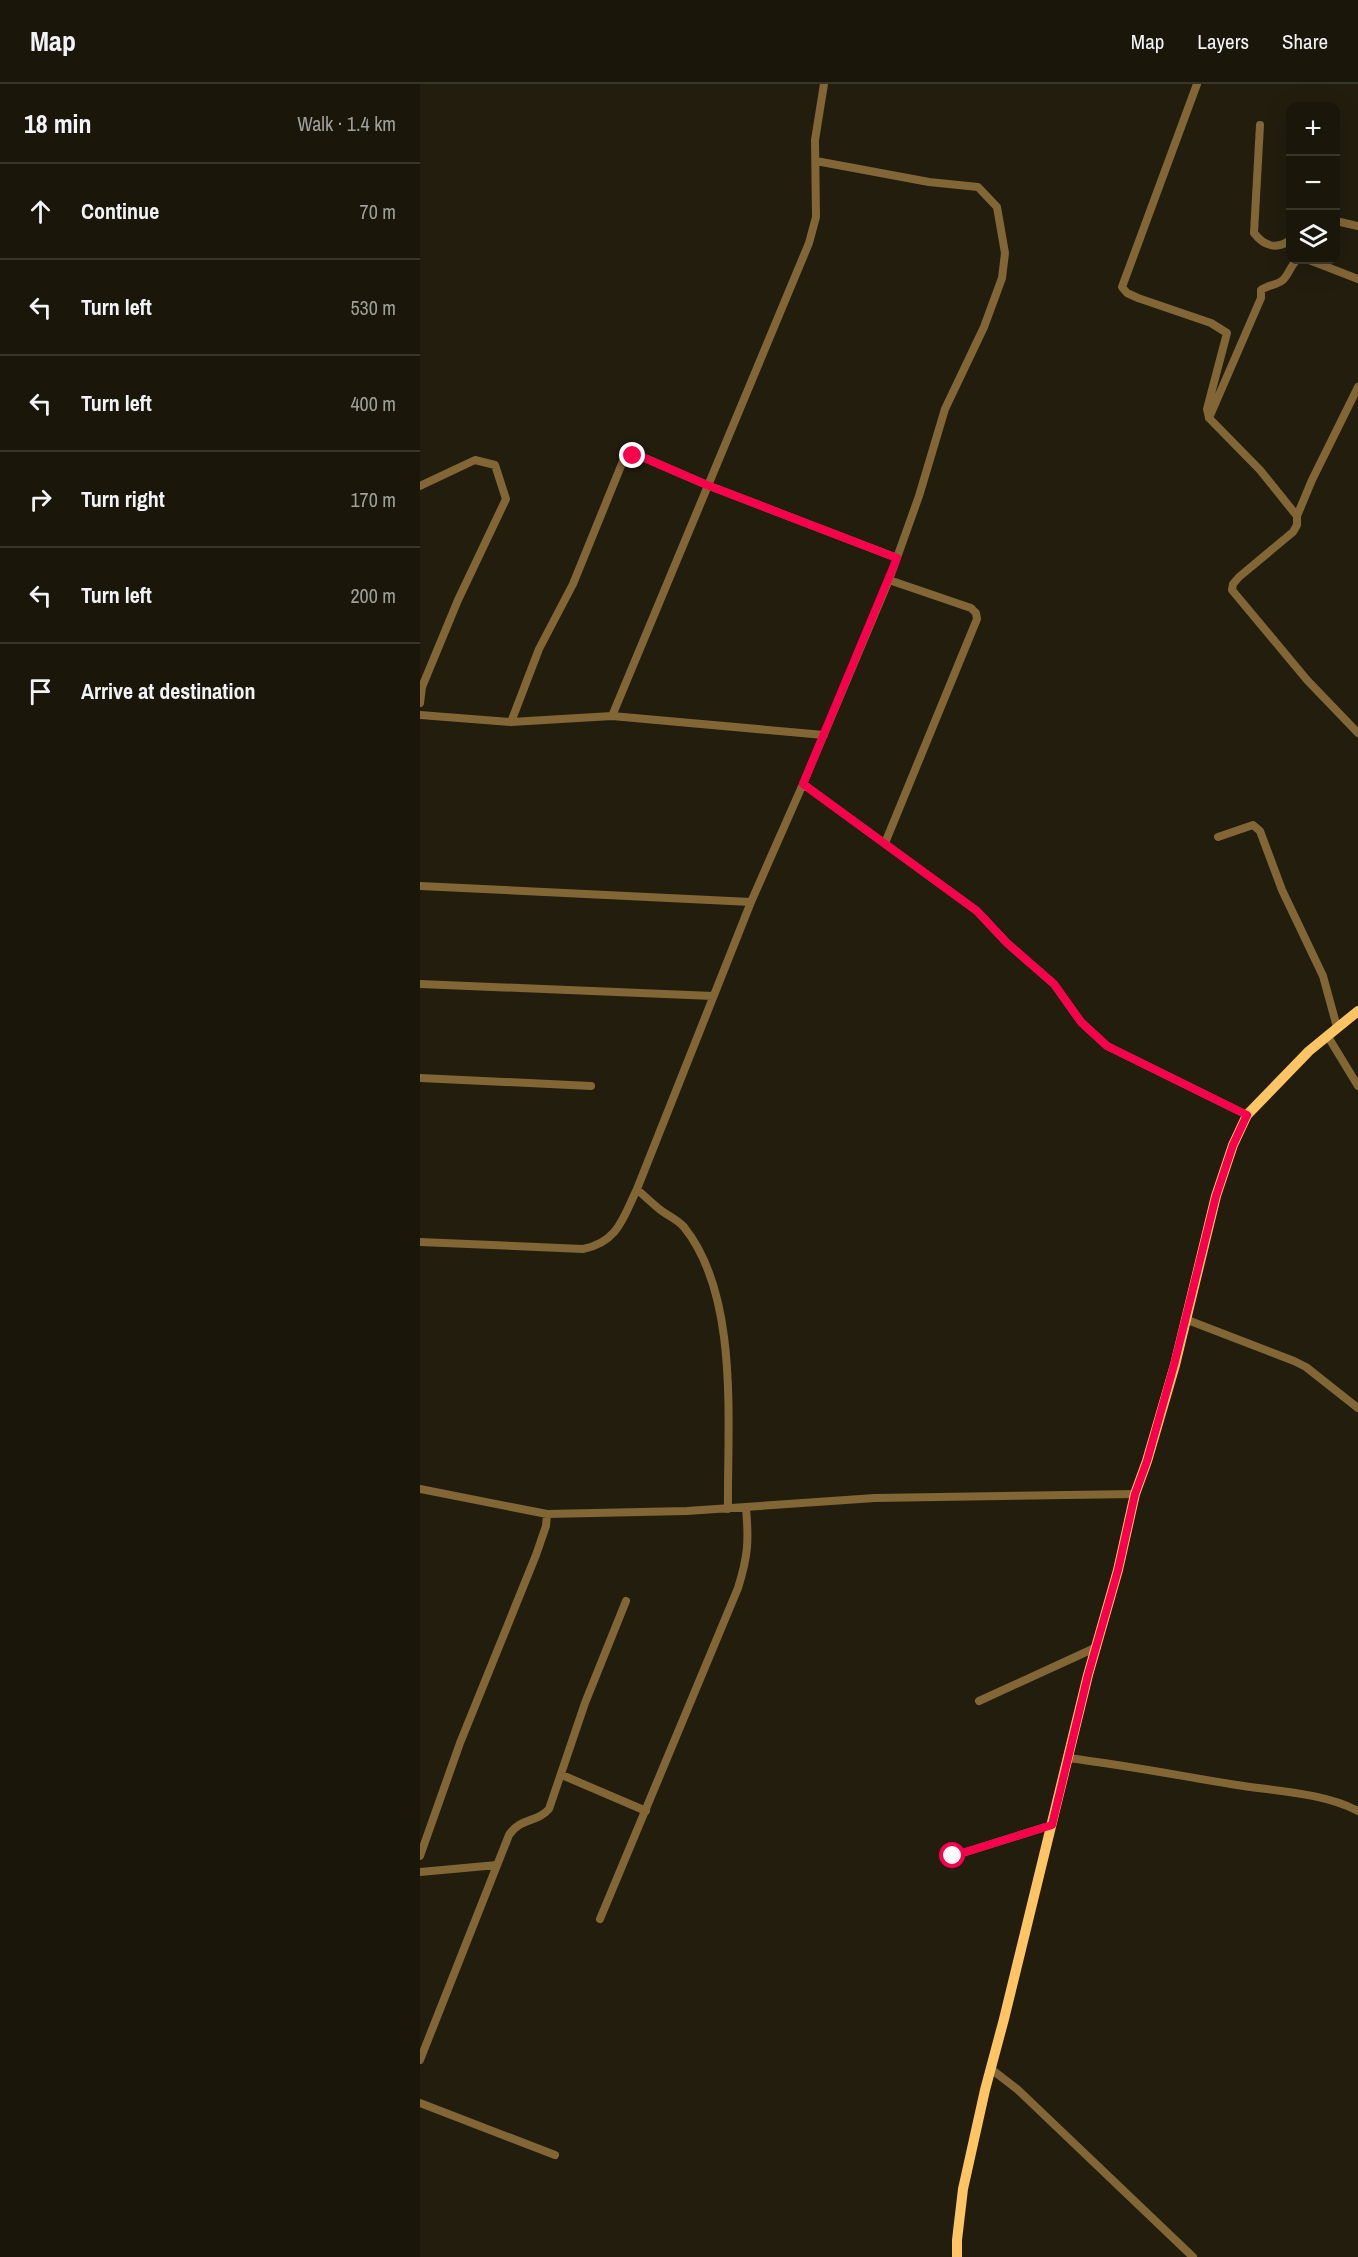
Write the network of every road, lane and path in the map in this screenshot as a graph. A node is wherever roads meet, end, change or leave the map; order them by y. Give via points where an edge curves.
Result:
1 (824, 84) edge
2 (1197, 84) edge
3 (1260, 125) dead end
4 (816, 161) junction
5 (1340, 222) edge
6 (1358, 226) edge
7 (1286, 243) edge
8 (1295, 264) edge
9 (1320, 264) edge
10 (1358, 279) edge
11 (1358, 387) edge
12 (1209, 418) junction
13 (707, 485) junction
14 (420, 486) edge
15 (1297, 516) junction
16 (897, 558) junction
17 (889, 580) junction
18 (420, 703) edge
19 (420, 715) edge
20 (612, 716) junction
21 (511, 722) junction
22 (1358, 733) edge
23 (824, 735) junction
24 (803, 784) junction
25 (1218, 837) dead end
26 (885, 843) junction
27 (420, 886) edge
28 (751, 902) junction
29 (420, 984) edge
30 (714, 996) junction
31 (1358, 1011) edge
32 (1337, 1027) junction
33 (1327, 1035) junction
34 (420, 1078) edge
35 (591, 1086) dead end
36 (1358, 1086) edge
37 (1247, 1115) junction
38 (638, 1189) junction
39 (420, 1242) edge
40 (1185, 1319) junction
41 (1358, 1408) edge
42 (420, 1489) edge
43 (1135, 1494) junction
44 (746, 1508) junction
45 (728, 1509) junction
46 (547, 1514) junction
47 (626, 1601) dead end
48 (1097, 1647) junction
49 (979, 1701) dead end
50 (1068, 1758) junction
51 (562, 1775) junction
52 (1358, 1810) edge
53 (646, 1811) junction
54 (1052, 1825) junction
55 (420, 1856) edge
56 (953, 1856) dead end
57 (497, 1865) junction
58 (420, 1872) edge
59 (600, 1919) dead end
60 (420, 2061) edge
61 (991, 2069) junction
62 (420, 2103) edge
63 (555, 2155) dead end
64 (957, 2257) edge
65 (1193, 2257) edge

1 - 4 street via 815,140
2 - 12 street via 1122,287 1138,298 1211,323 1227,333 1207,409
3 - 7 street via 1254,233 1262,243 1274,246
4 - 13 street via 816,217 809,243
4 - 16 street via 978,187 997,207 1005,253 1002,278 984,327 945,409
5 - 6 street
8 - 12 street via 1286,278 1261,290 1261,298
9 - 10 street
11 - 15 street
12 - 15 street via 1260,470
13 - 16 street
13 - 20 street
13 - 21 street via 640,456 623,461 573,584 539,649
14 - 18 street via 475,460 495,465 506,499 458,600 422,687
15 - 22 street via 1293,532 1239,577 1232,590 1307,680
16 - 17 street
17 - 23 street
17 - 26 street via 971,608 976,619
19 - 21 street
20 - 21 street
20 - 23 street
23 - 24 street
24 - 26 street
24 - 28 street
25 - 32 street via 1253,825 1260,831 1282,890 1323,976
26 - 37 street via 977,911 1054,984 1081,1022 1107,1046
27 - 28 street
28 - 30 street
29 - 30 street
30 - 38 street
31 - 32 street
32 - 33 street
33 - 36 street
33 - 37 street
34 - 35 street
37 - 40 street via 1216,1196
38 - 39 street via 611,1238 599,1246 549,1249
38 - 45 street via 683,1226 703,1258 715,1291 727,1359
40 - 41 street via 1300,1364
40 - 43 street
42 - 46 street
43 - 44 street via 875,1498
43 - 48 street
44 - 45 street
44 - 53 street via 749,1542 738,1588
45 - 46 street
46 - 55 street via 536,1555 460,1743
47 - 51 street via 585,1703
48 - 49 street
48 - 50 street
50 - 52 street via 1290,1793
50 - 54 street
51 - 53 street
51 - 57 street via 549,1809 513,1829
53 - 59 street
54 - 56 street
54 - 61 street
57 - 58 street
57 - 60 street
61 - 64 street via 963,2189
61 - 65 street via 1017,2089
62 - 63 street

